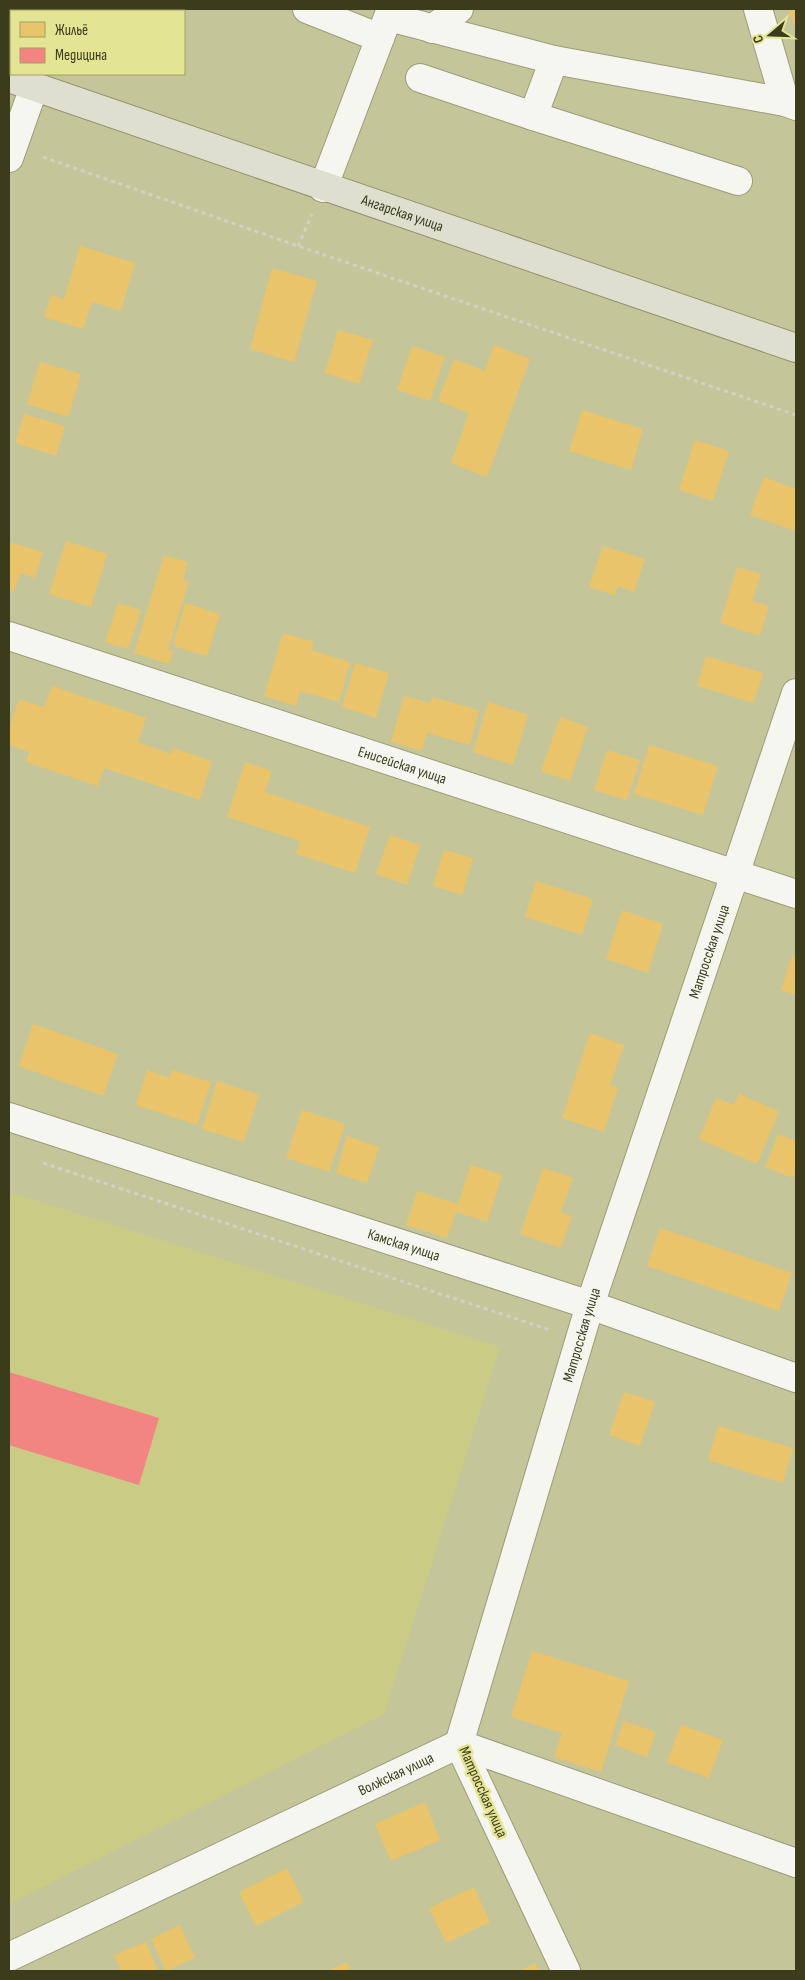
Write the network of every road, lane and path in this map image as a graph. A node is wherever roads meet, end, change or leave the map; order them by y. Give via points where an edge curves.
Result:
1 (307, 9) edge
2 (459, 9) edge
3 (758, 9) edge
4 (387, 21) edge
5 (432, 29) junction
6 (554, 60) junction
7 (9, 78) edge
8 (420, 78) dead end
9 (34, 87) junction
10 (791, 104) edge
11 (533, 116) junction
12 (11, 152) edge
13 (738, 181) dead end
14 (324, 188) junction
15 (796, 348) edge
16 (796, 415) edge
17 (9, 636) edge
18 (796, 693) edge
19 (736, 873) junction
20 (796, 894) edge
21 (9, 1117) edge
22 (37, 1161) dead end
23 (590, 1306) junction
24 (579, 1340) junction
25 (796, 1378) edge
26 (459, 1744) junction
27 (796, 1863) edge
28 (9, 1957) edge
29 (566, 1971) edge

1 - 4 street
2 - 5 street
3 - 10 street
4 - 5 street
4 - 14 street
5 - 6 street
6 - 10 street
6 - 11 street
7 - 9 main road, Ангарская улица
8 - 11 street
9 - 12 street
9 - 14 main road, Ангарская улица
11 - 13 street
12 - 16 path
14 - 15 main road, Ангарская улица
17 - 19 street, Енисейская улица
18 - 19 street, Матросская улица
19 - 20 street, Енисейская улица
19 - 23 street, Матросская улица
21 - 23 street, Камская улица
22 - 24 path
23 - 24 street, Матросская улица
23 - 25 street, Камская улица
24 - 26 street, Матросская улица
26 - 27 street
26 - 28 street, Волжская улица
26 - 29 street, Матросская улица

